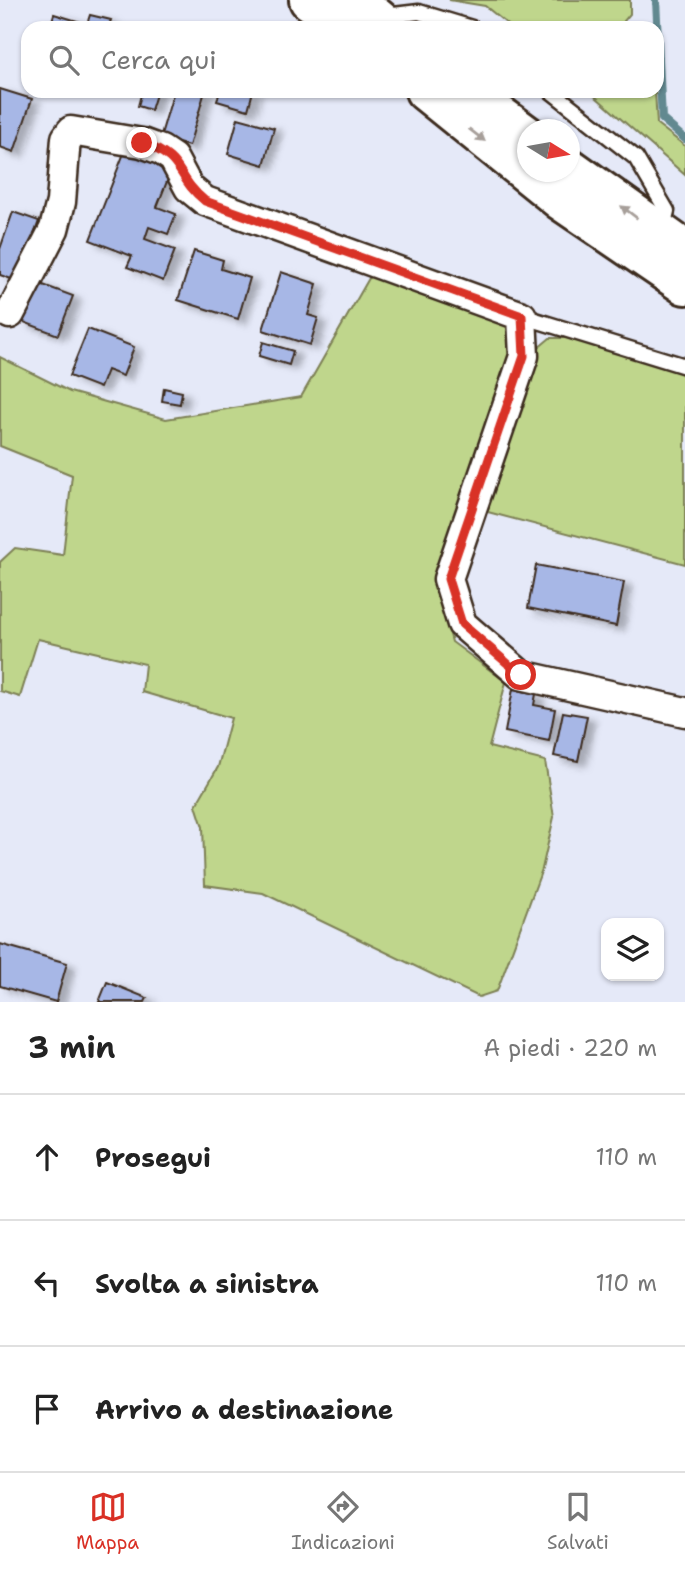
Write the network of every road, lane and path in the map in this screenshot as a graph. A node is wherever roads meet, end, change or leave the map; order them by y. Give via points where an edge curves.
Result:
1 (309, 0) edge
2 (368, 18) edge
3 (449, 21) edge
4 (434, 98) edge
5 (476, 98) edge
6 (560, 98) edge
7 (517, 128) edge
8 (580, 176) edge
9 (673, 243) edge
10 (685, 285) edge
11 (10, 314) dead end
12 (522, 316) junction
13 (685, 366) edge
14 (685, 712) edge

1 - 2 main road
2 - 3 lane via 419,12
4 -> 10 main road via 560,200
5 - 7 main road
6 - 9 lane via 636,158 667,211
9 -> 8 main road
11 - 12 street via 54,229 66,138 71,131 161,150 173,158 189,188 205,201
12 - 13 lane
12 - 14 street via 524,356 448,579 462,624 521,675

